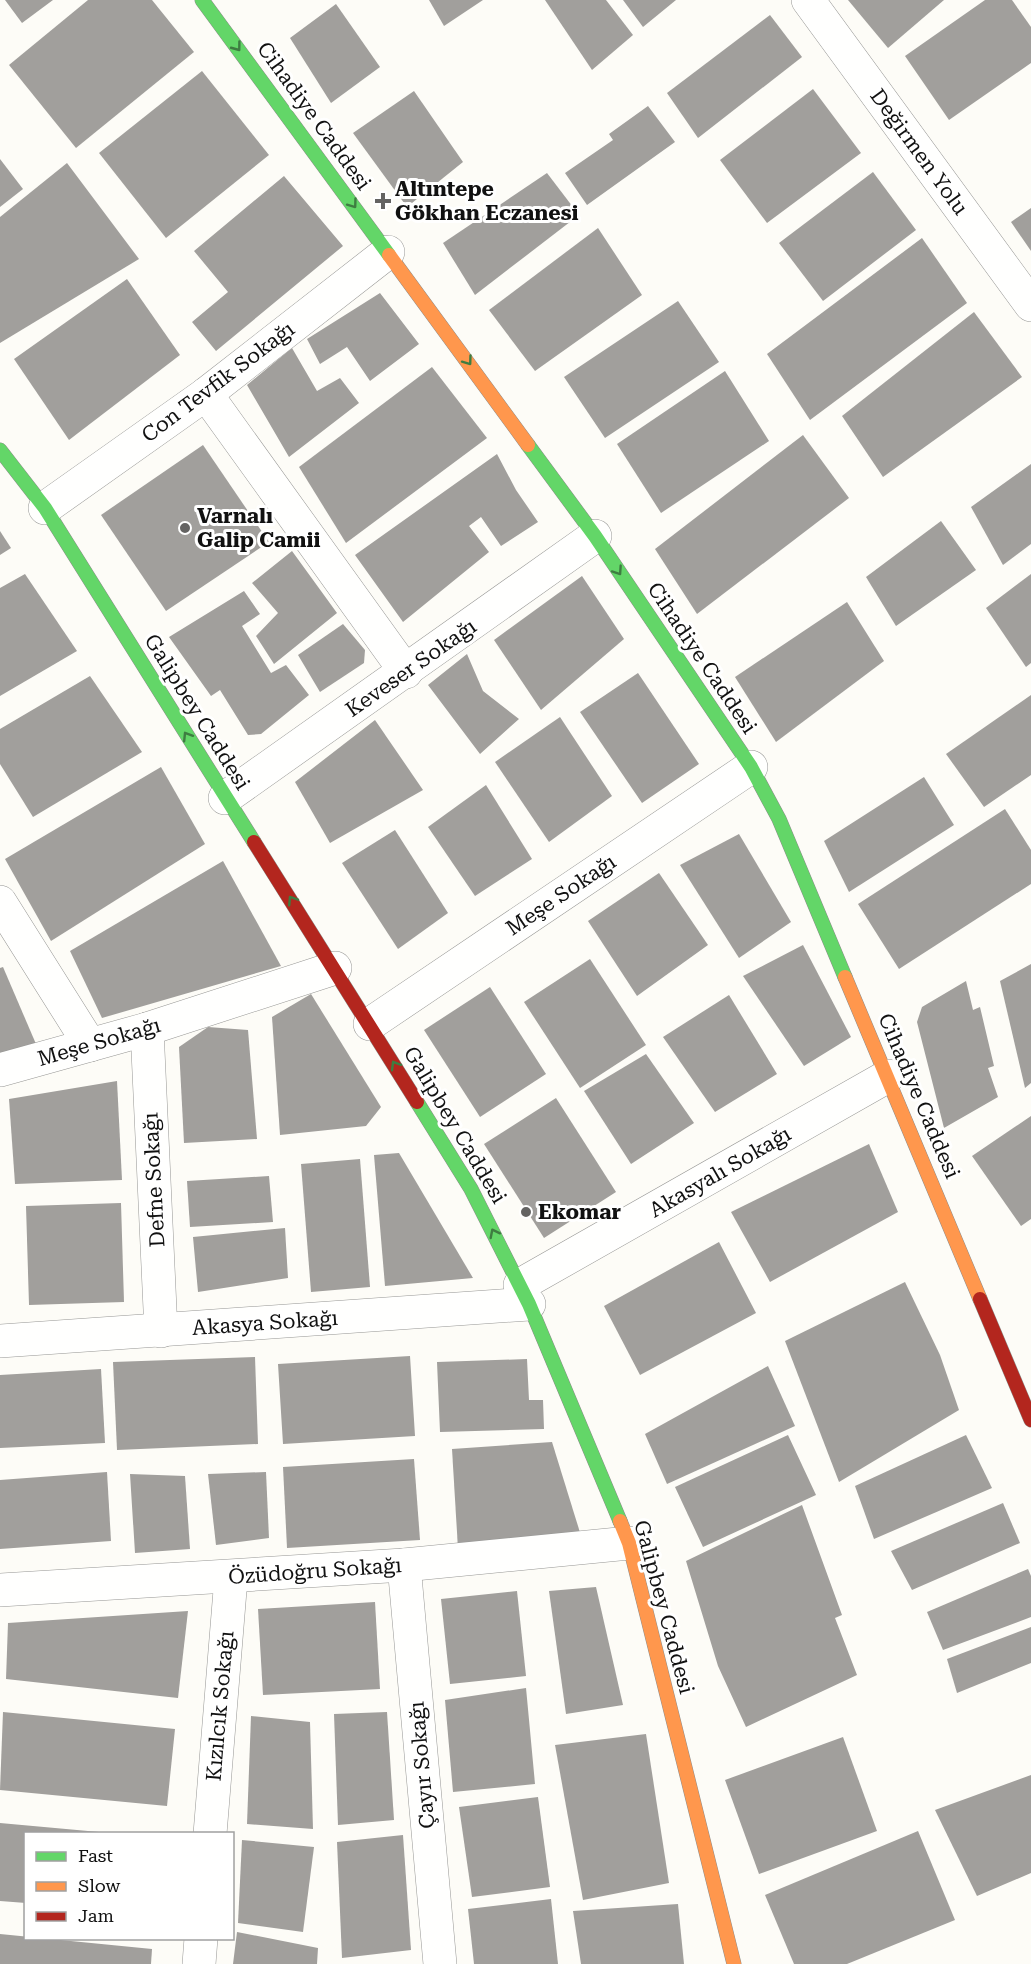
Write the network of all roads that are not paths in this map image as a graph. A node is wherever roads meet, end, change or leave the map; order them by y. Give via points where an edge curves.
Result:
1 (202, 0) edge
2 (808, 0) edge
3 (388, 252) junction
4 (1031, 305) edge
5 (206, 394) junction
6 (0, 450) edge
7 (45, 508) junction
8 (595, 536) junction
9 (406, 672) junction
10 (751, 767) junction
11 (225, 798) junction
12 (0, 902) edge
13 (335, 968) junction
14 (370, 1024) junction
15 (147, 1029) junction
16 (90, 1045) junction
17 (0, 1070) edge
18 (888, 1076) junction
19 (525, 1295) junction
20 (161, 1331) junction
21 (0, 1341) edge
22 (1030, 1421) edge
23 (628, 1543) junction
24 (404, 1565) junction
25 (231, 1578) junction
26 (0, 1590) edge
27 (210, 1832) edge
28 (201, 1940) edge
29 (199, 1964) edge
30 (440, 1964) edge
31 (734, 1964) edge

1 -> 3 street, Cihadiye Caddesi
2 - 4 street, Değirmen Yolu
3 - 5 street, Con Tevfik Sokağı
3 -> 8 street, Cihadiye Caddesi
5 - 7 street, Con Tevfik Sokağı
5 - 9 street
6 - 7 street, Galipbey Caddesi
11 -> 7 street, Galipbey Caddesi
8 - 9 street, Keveser Sokağı
8 -> 10 street, Cihadiye Caddesi
9 - 11 street, Keveser Sokağı
10 - 14 street, Meşe Sokağı
10 - 18 street, Cihadiye Caddesi via 779,819
13 -> 11 street, Galipbey Caddesi
12 - 16 street
13 - 14 street, Galipbey Caddesi
13 - 15 street, Meşe Sokağı
19 -> 14 street, Galipbey Caddesi via 471,1189
15 - 16 street, Meşe Sokağı
15 - 20 street, Defne Sokağı
16 - 17 street, Meşe Sokağı
18 - 19 street, Akasyalı Sokağı
18 - 22 street, Cihadiye Caddesi
19 - 20 street, Akasya Sokağı
19 - 23 street, Galipbey Caddesi
20 - 21 street, Akasya Sokağı
23 - 24 street, Özüdoğru Sokağı
23 - 31 street, Galipbey Caddesi
24 - 25 street, Özüdoğru Sokağı
24 - 30 street, Çayır Sokağı
25 - 26 street, Özüdoğru Sokağı
25 - 27 street, Kızılcık Sokağı
28 - 29 street

